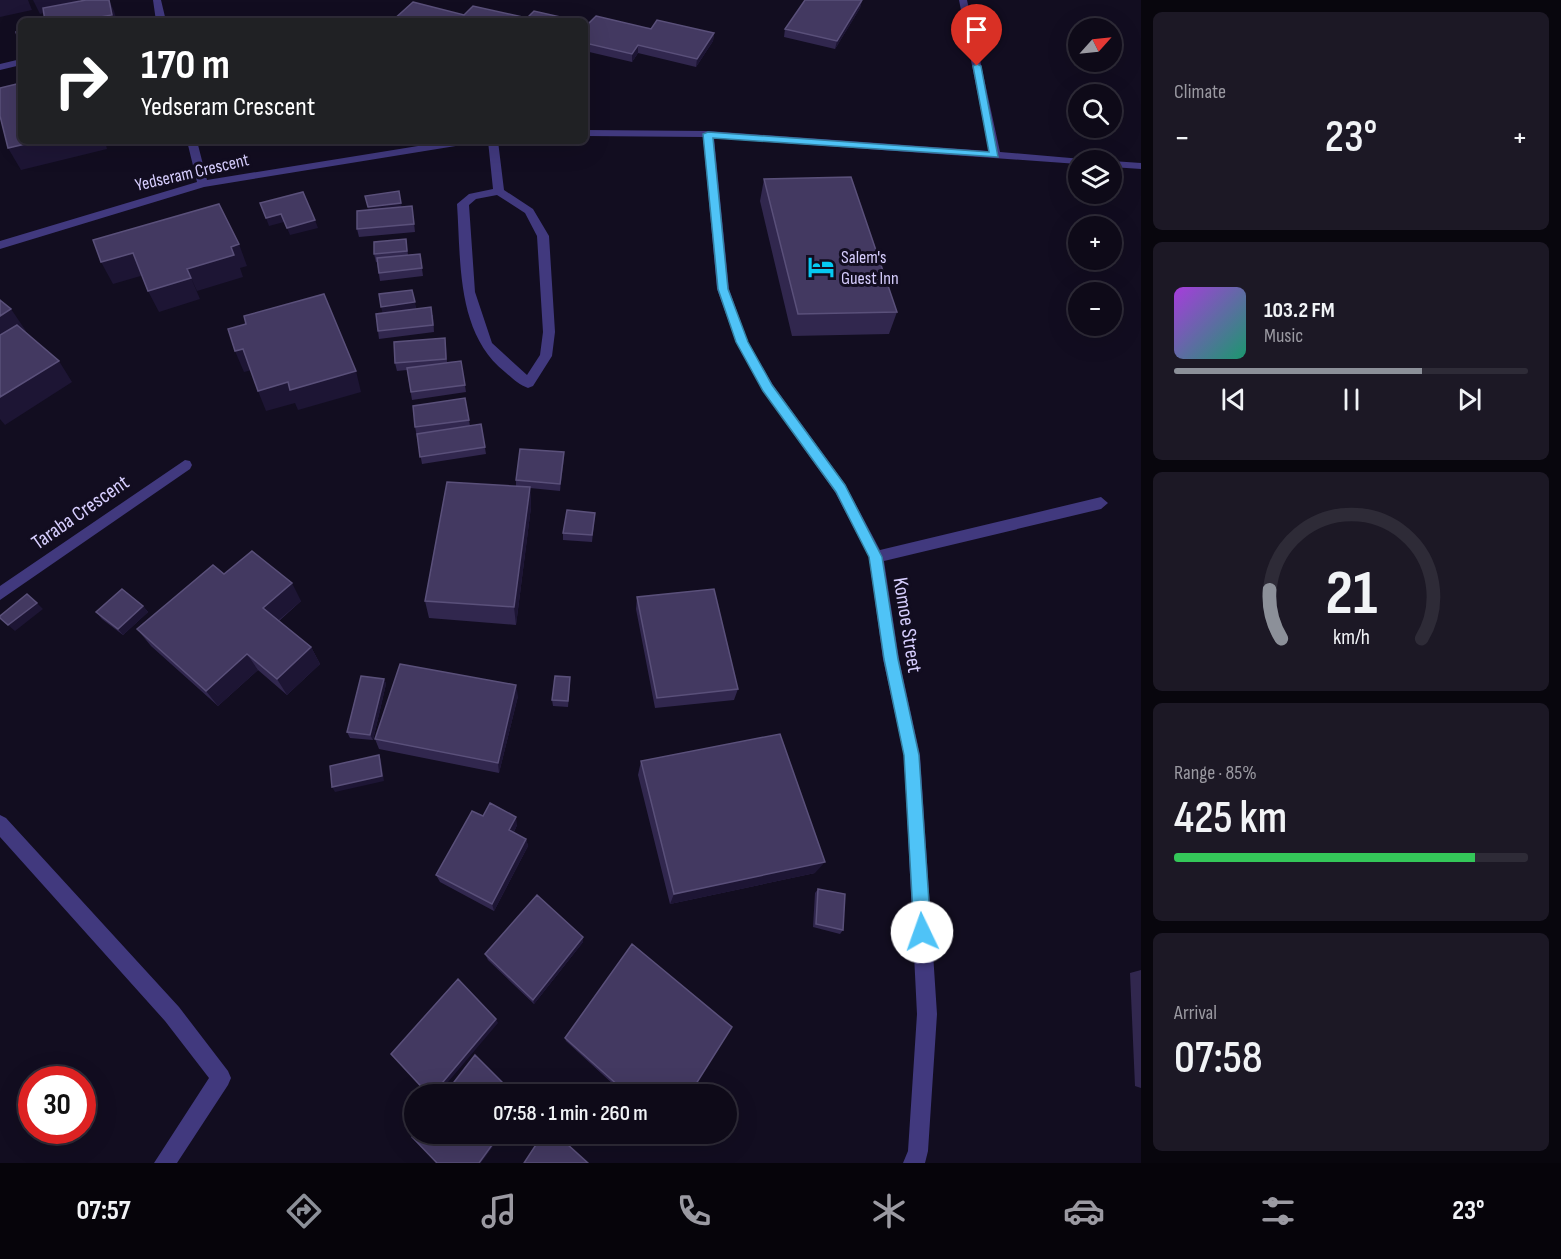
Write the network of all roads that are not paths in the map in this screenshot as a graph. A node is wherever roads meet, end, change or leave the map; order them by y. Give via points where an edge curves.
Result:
1 (157, 0) edge
2 (963, 0) edge
3 (160, 18) edge
4 (18, 63) edge
5 (0, 67) edge
6 (588, 133) edge
7 (708, 134) junction
8 (193, 144) edge
9 (450, 144) edge
10 (493, 144) edge
11 (995, 155) junction
12 (1068, 160) edge
13 (1122, 165) edge
14 (1141, 166) edge
15 (203, 184) junction
16 (499, 191) junction
17 (0, 245) edge
18 (185, 465) dead end
19 (1101, 503) dead end
20 (876, 557) junction
21 (0, 594) edge
22 (0, 824) edge
23 (165, 1163) edge
24 (914, 1163) edge

1 - 3 street
2 - 11 street
4 - 5 street
6 - 7 street
7 - 11 street
7 - 20 street, Komoe Street via 723,289 742,342 768,388 840,488
8 - 15 street
9 - 15 street, Yedseram Crescent
10 - 16 street
11 - 12 street
13 - 14 street
15 - 17 street, Yedseram Crescent
16 - 16 street via 529,211 543,236 549,332 546,356 528,383 486,345 469,292 463,204 474,196
18 - 21 street, Taraba Crescent
19 - 20 street
20 - 24 street, Komoe Street via 891,659 912,755 927,1014
22 - 23 street via 172,1014 221,1078

